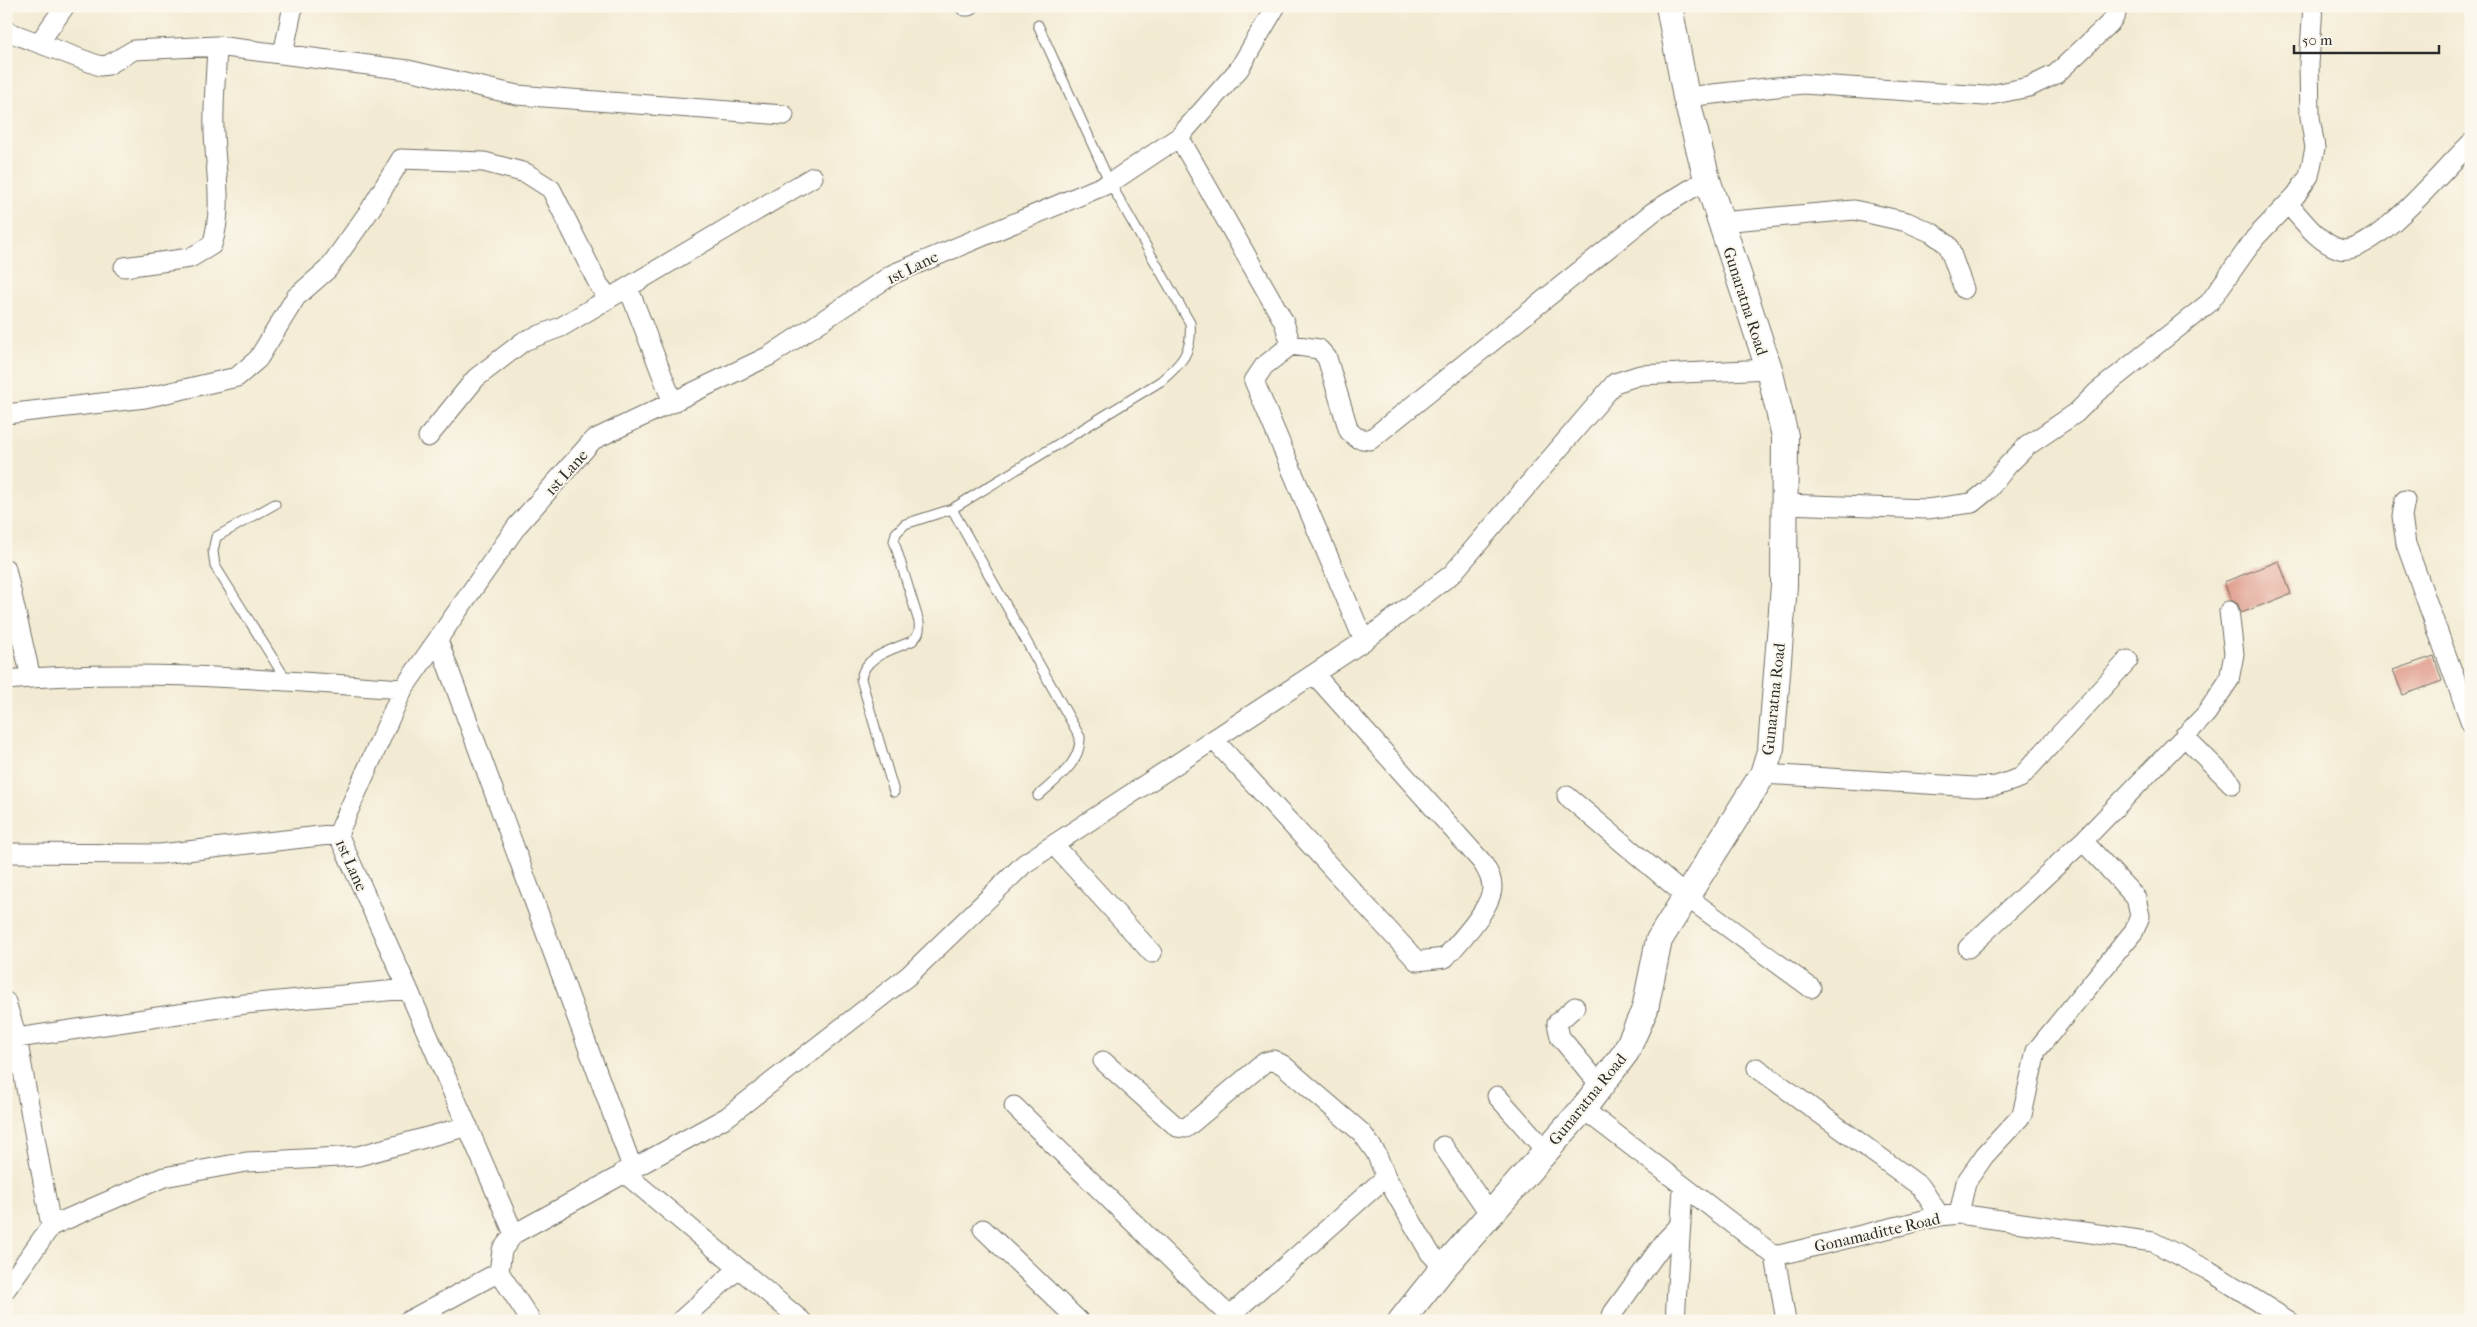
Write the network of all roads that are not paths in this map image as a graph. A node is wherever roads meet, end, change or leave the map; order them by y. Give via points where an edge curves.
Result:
1 (65, 6) edge
2 (293, 6) edge
3 (1276, 6) edge
4 (1669, 6) edge
5 (2116, 6) edge
6 (2313, 6) edge
7 (1038, 25) dead end
8 (6, 31) edge
9 (39, 43) junction
10 (216, 46) junction
11 (283, 54) junction
12 (1686, 97) junction
13 (784, 115) dead end
14 (1179, 137) junction
15 (2471, 143) edge
16 (813, 177) dead end
17 (1707, 179) junction
18 (1110, 183) junction
19 (2288, 204) junction
20 (1721, 222) junction
21 (124, 267) dead end
22 (628, 287) junction
23 (1964, 289) dead end
24 (609, 298) junction
25 (1291, 345) junction
26 (1769, 370) junction
27 (673, 403) junction
28 (6, 414) edge
29 (428, 437) dead end
30 (2405, 500) dead end
31 (275, 504) dead end
32 (1784, 504) junction
33 (952, 509) junction
34 (6, 568) edge
35 (2229, 611) dead end
36 (438, 640) junction
37 (1364, 641) junction
38 (2128, 660) dead end
39 (1314, 674) junction
40 (31, 678) junction
41 (6, 680) edge
42 (287, 681) junction
43 (404, 690) junction
44 (2471, 723) edge
45 (2184, 736) junction
46 (1214, 740) junction
47 (1763, 774) junction
48 (2232, 784) dead end
49 (894, 792) dead end
50 (1038, 796) dead end
51 (1567, 796) dead end
52 (338, 834) junction
53 (2083, 841) junction
54 (1054, 845) junction
55 (6, 853) edge
56 (1687, 897) junction
57 (1968, 948) dead end
58 (1152, 952) dead end
59 (1811, 988) dead end
60 (408, 989) junction
61 (6, 1002) edge
62 (1575, 1007) dead end
63 (17, 1038) junction
64 (1103, 1061) dead end
65 (1757, 1068) dead end
66 (1600, 1085) junction
67 (1497, 1096) dead end
68 (1014, 1106) dead end
69 (1582, 1109) junction
70 (468, 1126) junction
71 (1443, 1146) dead end
72 (1546, 1151) junction
73 (628, 1170) junction
74 (1386, 1177) junction
75 (1682, 1187) junction
76 (1490, 1214) junction
77 (1959, 1214) junction
78 (1940, 1216) junction
79 (1680, 1224) junction
80 (50, 1226) junction
81 (983, 1229) dead end
82 (514, 1234) junction
83 (1775, 1256) junction
84 (1444, 1267) junction
85 (738, 1269) junction
86 (499, 1272) junction
87 (6, 1289) edge
88 (408, 1321) edge
89 (531, 1321) edge
90 (680, 1321) edge
91 (802, 1321) edge
92 (1079, 1321) edge
93 (1401, 1321) edge
94 (1610, 1321) edge
95 (1675, 1321) edge
96 (1786, 1321) edge
97 (2289, 1321) edge

1 - 9 street
2 - 11 street
3 - 14 street, 1st Lane via 1240,69
4 - 12 street, Gunaratna Road
5 - 12 street via 2116,14 2110,23 2056,74 2029,87 1985,96 1803,84
6 - 19 street via 2309,64 2310,117 2315,148 2309,176
7 - 18 lane
8 - 9 street
9 - 10 street via 100,66 108,65 134,50
10 - 11 street
10 - 21 street via 214,130 218,207 217,230 212,245 190,258
11 - 13 street via 408,70 517,95
12 - 17 street, Gunaratna Road
14 - 18 street, 1st Lane
14 - 25 street via 1284,322
15 - 19 street via 2409,207 2372,240 2350,251 2338,249 2316,234
16 - 22 street
17 - 20 street, Gunaratna Road
17 - 25 street via 1652,212 1370,440 1357,438 1348,431 1327,358 1319,348
18 - 27 street, 1st Lane via 893,274 769,356
18 - 33 lane via 1190,324 1188,347 1181,363 1161,381
19 - 32 street via 2255,238 2209,303 2097,392 2076,413 2027,446 1972,504 1927,509
20 - 23 street via 1854,210 1906,222 1932,233 1948,245
20 - 26 street, Gunaratna Road
22 - 24 street
22 - 27 street
24 - 28 street via 599,285 551,189 526,174 484,162 401,159 328,269 296,297 258,359 237,376 145,398
24 - 29 street via 561,327 510,350 476,378
25 - 37 street via 1264,366 1254,381
26 - 32 street, Gunaratna Road via 1785,436
26 - 37 street via 1640,375 1615,383 1452,574
27 - 36 street, 1st Lane via 594,440 517,526
30 - 44 street via 2402,516 2406,544
31 - 42 lane via 216,537 213,551 215,566
32 - 47 street, Gunaratna Road via 1784,585 1771,748
33 - 49 lane via 905,524 896,533 894,541 920,631 912,641 868,662 862,669 860,679
33 - 50 lane via 1080,737 1077,755 1071,765
34 - 40 street
35 - 45 street via 2234,654 2230,680 2206,714
36 - 43 street, 1st Lane
36 - 73 street
37 - 39 street
38 - 47 street via 2020,778 1996,786
39 - 46 street
39 - 46 street via 1490,874 1492,888 1479,920 1445,958 1417,961
40 - 41 street
40 - 42 street via 200,675
42 - 43 street
43 - 52 street, 1st Lane
45 - 48 street
45 - 53 street
46 - 54 street
47 - 56 street, Gunaratna Road
51 - 56 street
52 - 55 street via 160,854
52 - 60 street, 1st Lane
53 - 57 street
53 - 77 street via 2136,898 2140,916 2134,931 2036,1051 2022,1115 1985,1155 1966,1182
54 - 58 street
54 - 73 street via 1024,864 908,976 726,1118
56 - 59 street
56 - 66 street, Gunaratna Road via 1659,940 1645,1009 1626,1052
60 - 63 street via 244,1004
60 - 70 street, 1st Lane
61 - 63 street
62 - 66 street via 1557,1023 1560,1037
63 - 80 street
64 - 74 street via 1177,1128 1186,1128 1265,1062 1273,1060 1362,1133 1376,1153
65 - 78 street via 1921,1187
66 - 69 street, Gunaratna Road
67 - 72 street
68 - 74 street via 1228,1312 1235,1312
69 - 72 street, Gunaratna Road
69 - 75 street
70 - 80 street via 358,1156 246,1162 164,1177
70 - 82 street, 1st Lane
71 - 76 street
72 - 76 street, Gunaratna Road
73 - 82 street
73 - 85 street
74 - 84 street via 1430,1253
75 - 79 street
75 - 83 street
76 - 84 street, Gunaratna Road
77 - 78 street, Gonamaditte Road
77 - 97 street, Gonamaditte Road via 2154,1242 2208,1270
78 - 83 street, Gonamaditte Road
79 - 94 street
79 - 95 street
80 - 87 street
81 - 92 street
82 - 86 street via 502,1250
83 - 96 street
84 - 93 street, Gunaratna Road
85 - 90 street
85 - 91 street
86 - 88 street
86 - 89 street

